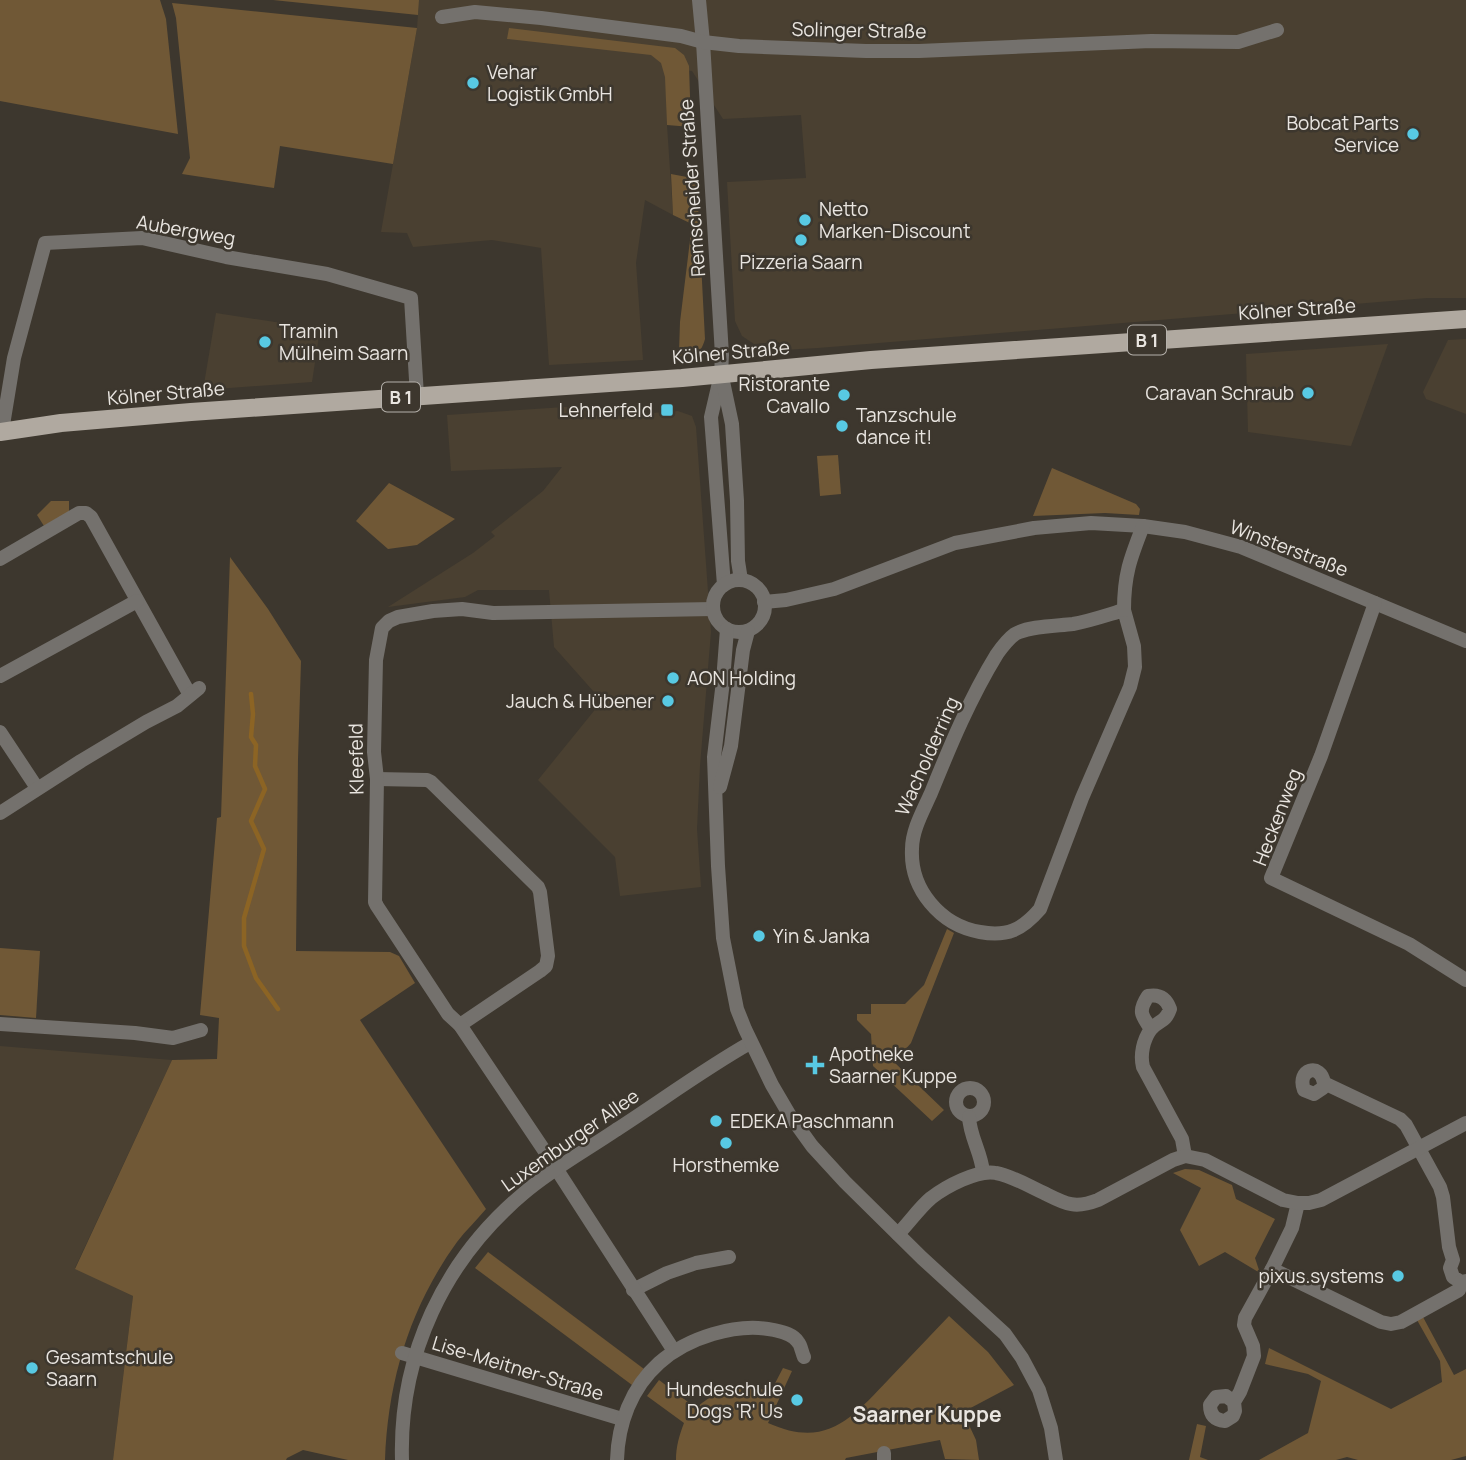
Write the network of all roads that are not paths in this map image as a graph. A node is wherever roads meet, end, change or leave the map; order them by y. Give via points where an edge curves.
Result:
1 (699, 0) edge
2 (442, 18) dead end
3 (1277, 30) dead end
4 (703, 42) junction
5 (1466, 319) edge
6 (721, 374) junction
7 (417, 396) junction
8 (1, 432) edge
9 (1143, 526) junction
10 (0, 559) edge
11 (741, 580) junction
12 (724, 585) junction
13 (137, 601) junction
14 (765, 602) junction
15 (1375, 603) junction
16 (713, 609) junction
17 (1124, 610) junction
18 (727, 629) junction
19 (748, 631) junction
20 (1466, 641) edge
21 (0, 676) edge
22 (0, 732) edge
23 (377, 779) junction
24 (37, 788) junction
25 (716, 800) junction
26 (0, 813) edge
27 (1466, 979) edge
28 (0, 1024) edge
29 (460, 1025) junction
30 (1152, 1029) dead end
31 (201, 1030) dead end
32 (750, 1043) junction
33 (1324, 1083) dead end
34 (969, 1117) dead end
35 (1466, 1123) edge
36 (1419, 1148) junction
37 (1185, 1156) junction
38 (556, 1169) junction
39 (983, 1172) junction
40 (1298, 1203) junction
41 (898, 1234) junction
42 (729, 1257) dead end
43 (1460, 1259) edge
44 (1272, 1269) junction
45 (1463, 1282) edge
46 (634, 1290) junction
47 (674, 1351) junction
48 (409, 1355) junction
49 (804, 1357) dead end
50 (1234, 1402) dead end
51 (622, 1419) junction
52 (402, 1460) edge
53 (617, 1460) edge
54 (1056, 1460) edge

1 - 4 street, Remscheider Straße
2 - 4 street, Solinger Straße via 475,12 517,15
3 - 4 street, Solinger Straße via 1238,42 919,51
4 - 6 street, Remscheider Straße
5 - 6 main road, Kölner Straße / B 1
6 - 7 main road, Kölner Straße / B 1
6 - 11 street via 731,417
6 - 12 street via 711,417
7 - 8 main road, Kölner Straße / B 1 via 73,422
7 - 8 street, Aubergweg via 411,298 327,274 142,238 45,243
9 - 14 street, Winsterstraße via 1091,523 968,541 834,589
9 - 15 street, Winsterstraße via 1241,547
9 - 17 street, Wacholderring via 1127,567
10 - 13 street via 86,513
11 - 12 street
11 - 14 street via 756,586
12 - 16 street via 714,598
13 - 21 street
13 - 24 street via 195,691
14 - 19 street via 762,619
15 - 20 street, Winsterstraße
15 - 27 street, Heckenweg via 1321,756 1271,878 1409,944
16 - 18 street
16 - 23 street, Kleefeld via 493,613 462,609 389,621 382,628 376,660
17 - 17 street, Wacholderring via 1025,630 998,652 958,729 916,827 912,848 922,893 953,923 999,935 1017,930 1040,909 1130,687 1134,646
18 - 19 street
18 - 25 street via 714,757
19 - 25 street via 731,746
22 - 24 street
23 - 29 street, Kleefeld via 375,902 448,1014
23 - 29 street via 431,782 540,892 546,966
24 - 26 street
25 - 32 street via 723,938 737,1009
28 - 31 street via 173,1038
29 - 38 street, Kleefeld
30 - 37 street via 1142,1051 1143,1067 1182,1139
32 - 38 street, Luxemburger Allee
32 - 41 street via 806,1138
33 - 36 street via 1401,1119
34 - 39 street
35 - 36 street
36 - 40 street via 1321,1200
36 - 43 street via 1440,1186 1449,1247
37 - 39 street via 1086,1205 1068,1205 1005,1175
37 - 40 street via 1205,1160
38 - 46 street
38 - 48 street, Luxemburger Allee via 501,1214 469,1249
39 - 41 street via 930,1199
40 - 44 street via 1292,1228
41 - 54 street via 1005,1334 1022,1358 1039,1390
42 - 46 street via 667,1273
43 - 45 street via 1450,1268 1453,1277
44 - 45 street via 1391,1324 1459,1290
44 - 50 street via 1245,1318 1254,1356
46 - 47 street
47 - 49 street, Lise-Meitner-Straße via 699,1338 762,1327 798,1341
47 - 51 street, Lise-Meitner-Straße via 642,1383
48 - 51 street, Lise-Meitner-Straße
48 - 52 street, Luxemburger Allee
51 - 53 street, Lise-Meitner-Straße

